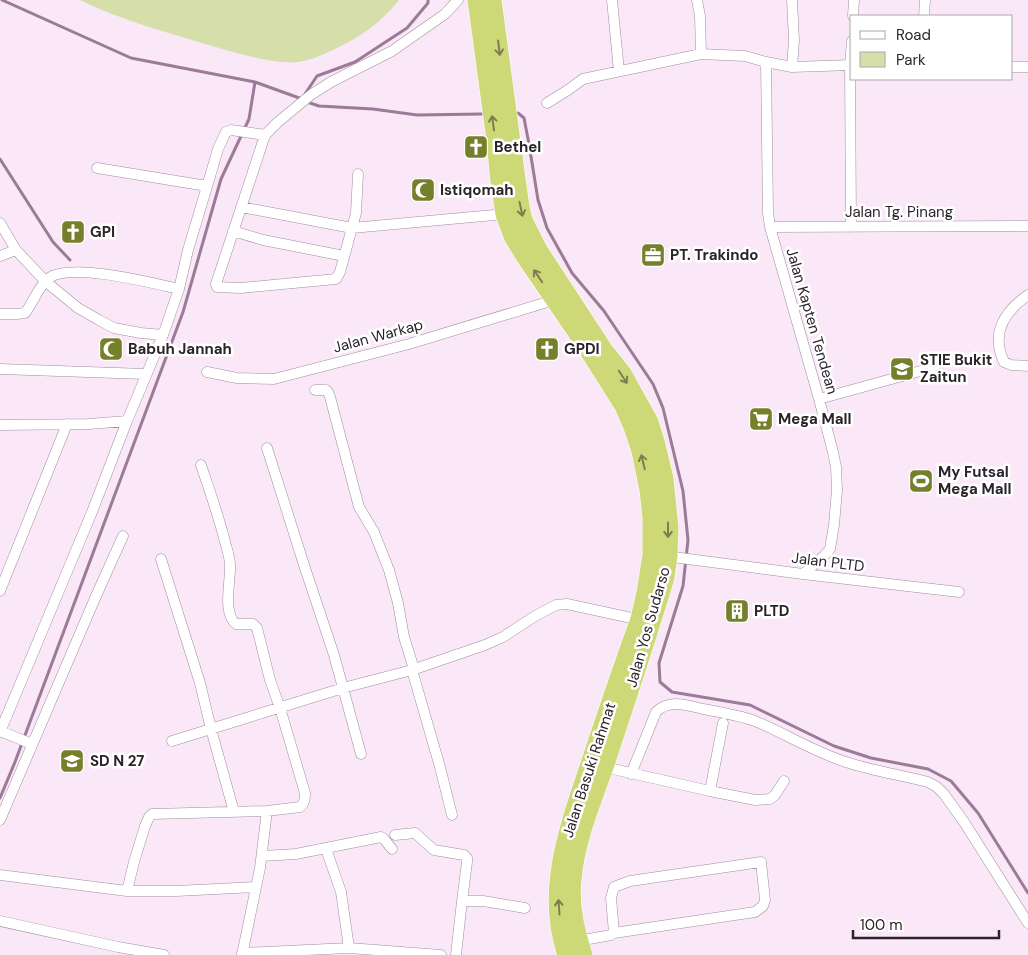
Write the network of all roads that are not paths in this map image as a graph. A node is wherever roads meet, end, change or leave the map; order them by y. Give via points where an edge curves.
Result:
1 (458, 0) edge
2 (477, 0) edge
3 (492, 0) edge
4 (612, 0) edge
5 (696, 0) edge
6 (792, 0) edge
7 (854, 0) edge
8 (925, 0) edge
9 (853, 15) edge
10 (924, 15) edge
11 (701, 54) junction
12 (766, 62) junction
13 (850, 65) edge
14 (792, 67) junction
15 (1013, 67) edge
16 (1028, 67) edge
17 (619, 71) junction
18 (851, 80) edge
19 (547, 103) dead end
20 (261, 134) junction
21 (97, 168) dead end
22 (358, 174) dead end
23 (207, 186) junction
24 (241, 207) junction
25 (505, 214) junction
26 (0, 223) edge
27 (1028, 226) edge
28 (770, 227) junction
29 (851, 227) junction
30 (352, 228) junction
31 (233, 231) junction
32 (16, 250) junction
33 (531, 253) junction
34 (0, 256) edge
35 (344, 256) junction
36 (45, 281) junction
37 (179, 289) junction
38 (1028, 294) edge
39 (554, 300) junction
40 (0, 314) edge
41 (163, 335) junction
42 (1028, 366) edge
43 (935, 367) dead end
44 (0, 369) edge
45 (207, 372) dead end
46 (146, 374) junction
47 (315, 390) dead end
48 (819, 399) junction
49 (127, 421) junction
50 (67, 424) junction
51 (0, 425) edge
52 (267, 448) dead end
53 (201, 465) dead end
54 (123, 536) dead end
55 (667, 556) junction
56 (161, 559) dead end
57 (803, 574) junction
58 (0, 591) edge
59 (958, 592) dead end
60 (640, 619) junction
61 (413, 670) junction
62 (343, 688) junction
63 (280, 708) junction
64 (723, 723) dead end
65 (211, 729) junction
66 (3, 732) edge
67 (172, 741) dead end
68 (29, 743) junction
69 (361, 754) dead end
70 (604, 767) junction
71 (631, 774) junction
72 (784, 781) dead end
73 (710, 792) junction
74 (266, 811) junction
75 (234, 812) junction
76 (452, 815) dead end
77 (0, 820) edge
78 (395, 834) dead end
79 (326, 849) junction
80 (392, 849) dead end
81 (262, 856) junction
82 (0, 875) edge
83 (256, 887) junction
84 (127, 891) junction
85 (462, 901) junction
86 (525, 908) dead end
87 (0, 921) edge
88 (1028, 923) edge
89 (614, 933) junction
90 (350, 948) junction
91 (576, 950) edge
92 (242, 954) edge
93 (164, 955) edge
94 (441, 955) edge
95 (456, 955) edge

1 - 20 street via 445,14 392,51 312,94
25 -> 2 highway, Jalan Basuki Rahmat
3 -> 33 highway, Jalan Yos Sudarso via 520,207
4 - 17 street
5 - 11 street via 700,16
6 - 14 street
7 - 9 street
8 - 10 street
11 - 12 street via 745,56
11 - 17 street
12 - 14 street
12 - 28 street, Jalan Kapten Tendean
13 - 14 street
15 - 16 street
17 - 19 street via 581,80
18 - 29 street
20 - 23 street via 228,131 223,136
20 - 24 street
21 - 23 street
22 - 30 street via 357,206
23 - 37 street
24 - 30 street
24 - 31 street
25 - 30 street
25 - 33 highway, Jalan Basuki Rahmat via 513,236
26 - 32 street
27 - 29 street, Jalan Tg. Pinang
28 - 29 street, Jalan Tg. Pinang
28 - 48 street, Jalan Kapten Tendean
30 - 35 street
31 - 35 street
31 - 35 street via 216,284 219,287 336,279
32 - 34 street
32 - 36 street
39 -> 33 highway, Jalan Basuki Rahmat
33 -> 55 highway, Jalan Yos Sudarso via 623,376 649,422 664,479 669,527
36 - 37 street via 55,274 88,272
36 - 40 street via 24,313
36 - 41 street via 78,308 114,328
37 - 41 street
38 - 42 street via 1009,311 998,338 1004,362
39 - 45 street, Jalan Warkap via 409,344 274,379 237,378
55 -> 39 highway, Jalan Basuki Rahmat via 652,518 643,460 624,406
41 - 46 street
43 - 48 street
44 - 46 street
46 - 49 street
47 - 61 street via 326,390 330,397 359,507 382,549 392,578
48 - 57 street, Jalan Kapten Tendean via 836,467 834,525 830,549
49 - 50 street
49 - 66 street
50 - 51 street
50 - 58 street
52 - 62 street
53 - 63 street via 230,562 228,597 232,621 236,624 250,623 257,628
54 - 68 street
55 - 57 street, Jalan PLTD
55 - 60 highway, Jalan Basuki Rahmat via 648,585
55 - 70 highway, Jalan Yos Sudarso via 660,594
56 - 65 street
57 - 59 street, Jalan PLTD
60 - 61 street via 560,604 485,646
91 -> 60 highway, Jalan Basuki Rahmat via 561,927 559,876 582,789
61 - 62 street
61 - 76 street
62 - 63 street
62 - 69 street
63 - 65 street
63 - 74 street via 305,799 300,807
64 - 73 street
65 - 67 street
65 - 75 street
66 - 68 street
68 - 77 street
70 - 71 street
70 - 91 highway, Jalan Yos Sudarso via 582,829 572,880
71 - 73 street
71 - 88 street via 656,712 664,706 676,704 736,715 846,762 928,782 944,794 964,822
72 - 73 street via 770,799 755,800
74 - 75 street
74 - 81 street
75 - 84 street via 152,814 145,826
78 - 85 street via 416,833 434,850 466,856
79 - 80 street via 381,838
79 - 81 street
79 - 90 street via 342,892
81 - 83 street
82 - 84 street
83 - 84 street
83 - 92 street
85 - 86 street
85 - 95 street
87 - 93 street
89 - 89 street via 611,898 618,884 761,862 765,900 755,912
89 - 91 street
90 - 92 street
90 - 94 street

